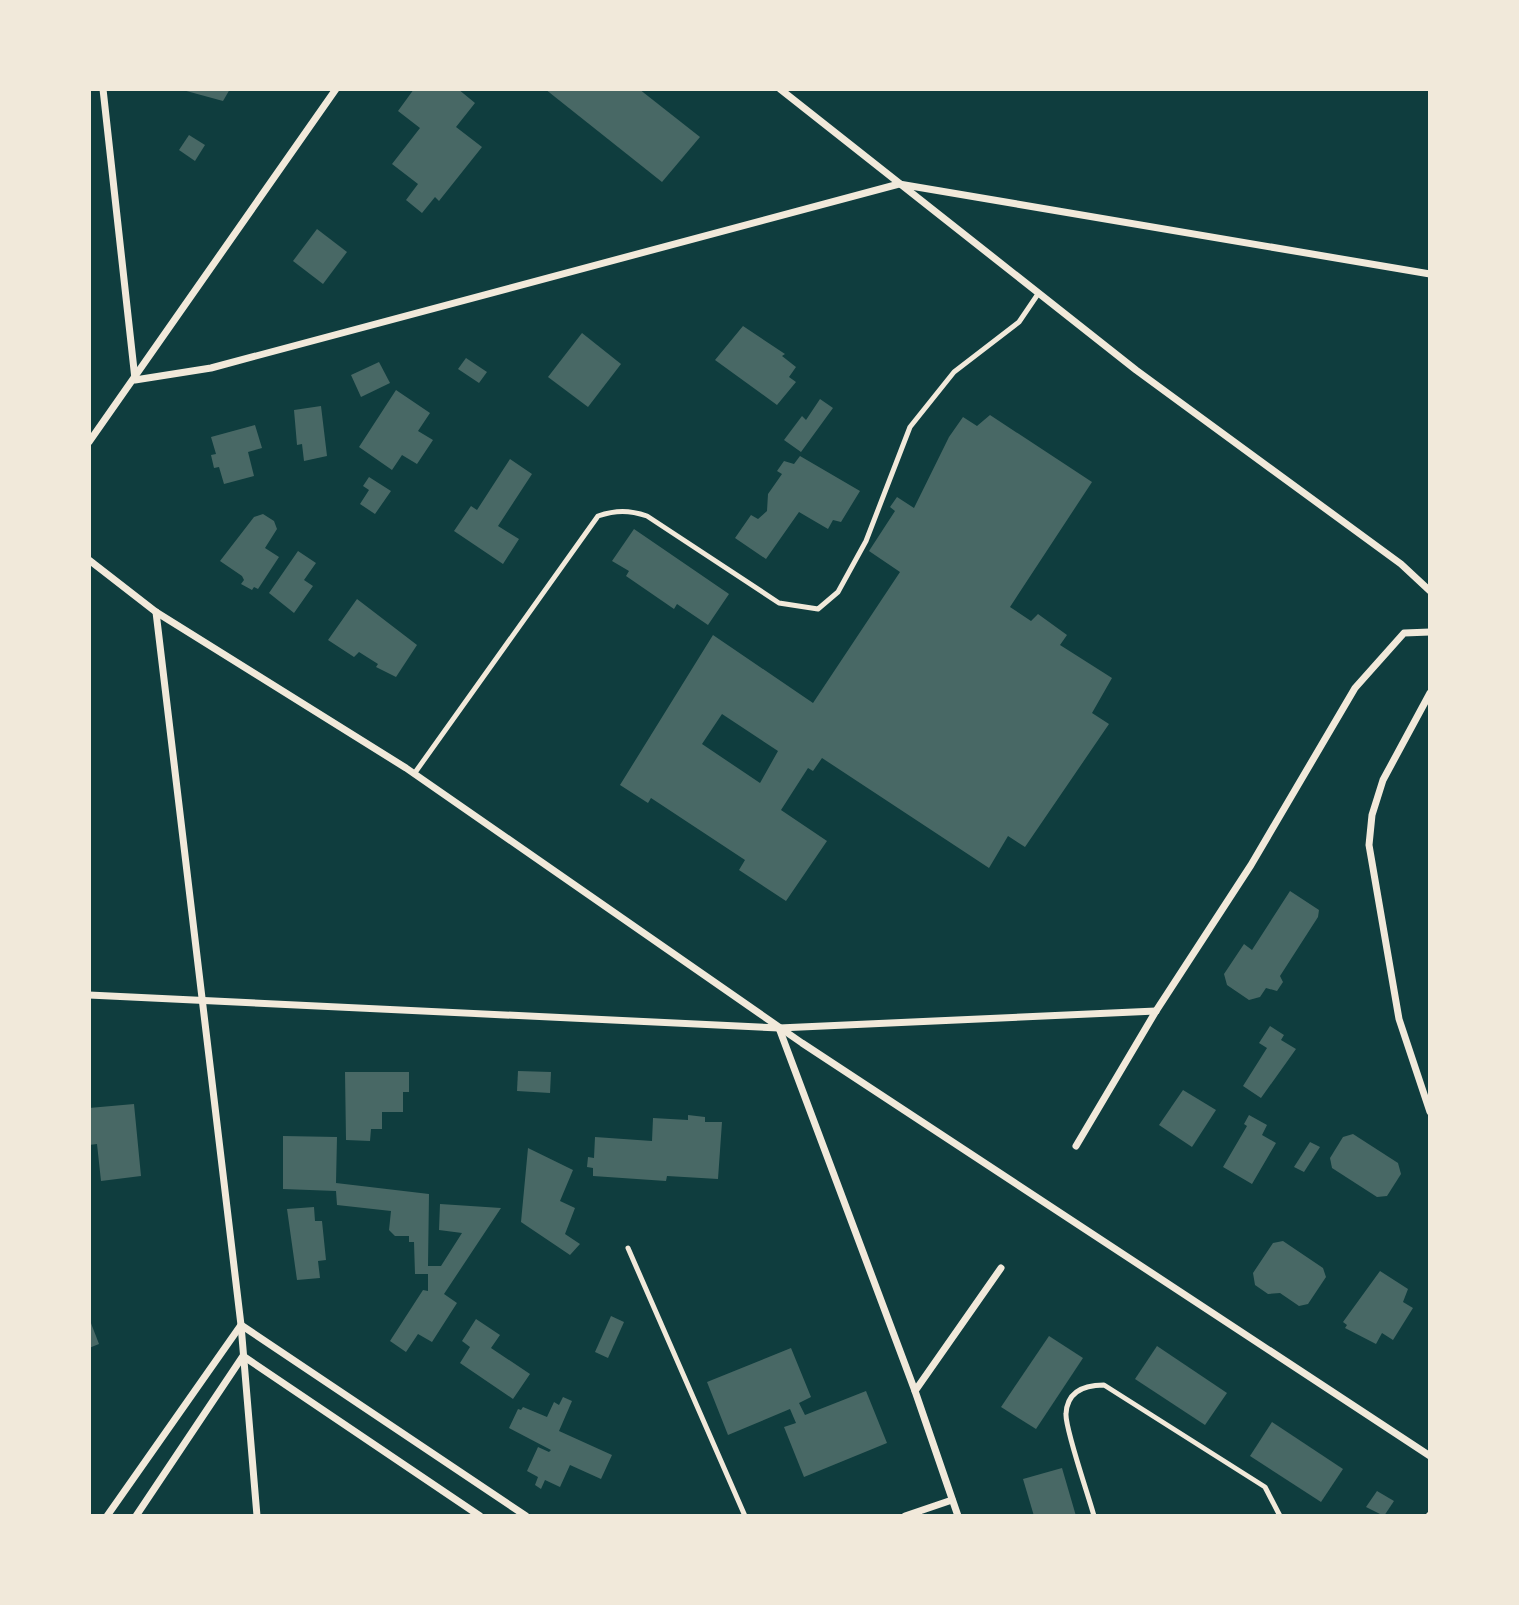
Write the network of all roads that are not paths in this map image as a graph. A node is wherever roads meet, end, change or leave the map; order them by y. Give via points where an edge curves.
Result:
1 (103, 89) edge
2 (336, 89) edge
3 (780, 89) edge
4 (899, 184) junction
5 (1430, 274) edge
6 (1038, 294) junction
7 (135, 380) junction
8 (89, 442) edge
9 (89, 560) edge
10 (1430, 591) edge
11 (156, 612) junction
12 (1430, 632) edge
13 (1430, 693) edge
14 (414, 774) junction
15 (89, 995) edge
16 (200, 1001) junction
17 (1156, 1011) junction
18 (779, 1028) junction
19 (1430, 1112) edge
20 (1076, 1146) dead end
21 (628, 1248) dead end
22 (1001, 1268) dead end
23 (241, 1325) junction
24 (243, 1356) junction
25 (915, 1391) junction
26 (1430, 1456) edge
27 (952, 1500) junction
28 (107, 1516) edge
29 (136, 1516) edge
30 (257, 1516) edge
31 (480, 1516) edge
32 (526, 1516) edge
33 (744, 1516) edge
34 (905, 1516) edge
35 (958, 1516) edge
36 (1094, 1516) edge
37 (1280, 1516) edge

1 - 7 street
2 - 7 street
3 - 4 street
4 - 5 street
4 - 6 street
4 - 7 street via 211,368
6 - 10 street via 1401,564
6 - 14 lane via 1019,322 954,372 910,427 866,541 838,593 818,609 779,603 647,516 614,511 598,516
7 - 8 street
9 - 11 street
11 - 14 street
11 - 16 street
12 - 17 street via 1404,633 1355,688 1251,865
13 - 19 street via 1383,780 1369,845 1399,1019
14 - 18 street
15 - 16 street
16 - 18 street
16 - 23 street
17 - 18 street
17 - 20 street
18 - 25 street
18 - 26 street
21 - 33 lane
22 - 25 street
23 - 24 street
23 - 28 street
23 - 32 street
24 - 29 street
24 - 30 street
24 - 31 street
25 - 27 street
27 - 34 street
27 - 35 street
36 - 37 lane via 1065,1415 1073,1394 1086,1385 1104,1385 1265,1487

